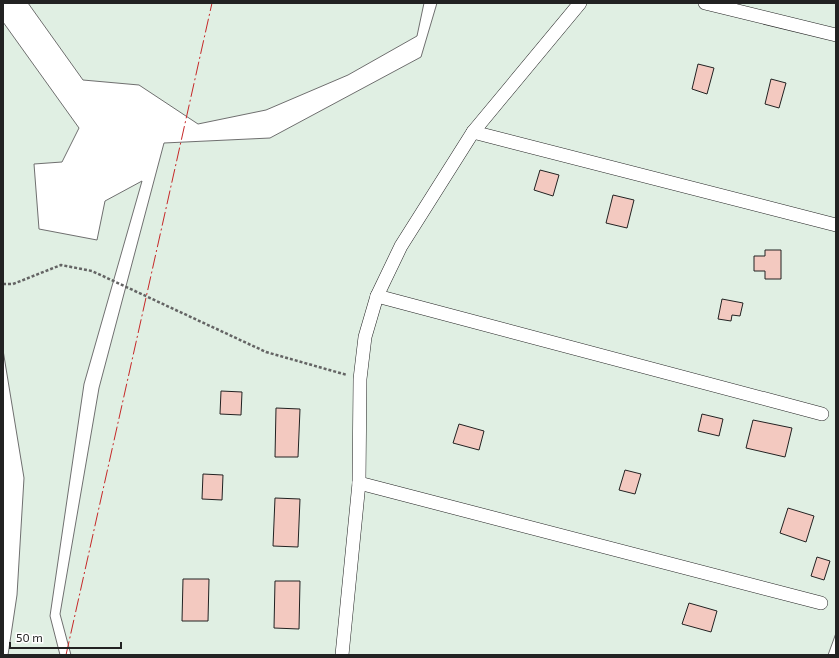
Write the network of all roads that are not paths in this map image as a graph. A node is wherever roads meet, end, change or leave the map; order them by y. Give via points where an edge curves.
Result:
1 (580, 3) edge
2 (705, 3) edge
3 (836, 35) edge
4 (473, 132) junction
5 (836, 225) edge
6 (378, 296) junction
7 (822, 414) dead end
8 (359, 483) junction
9 (821, 603) dead end
10 (342, 655) edge

1 - 4 street
2 - 3 street
4 - 5 street
4 - 6 street via 401,246
6 - 7 street
6 - 8 street via 365,337 360,379
8 - 9 street
8 - 10 street

